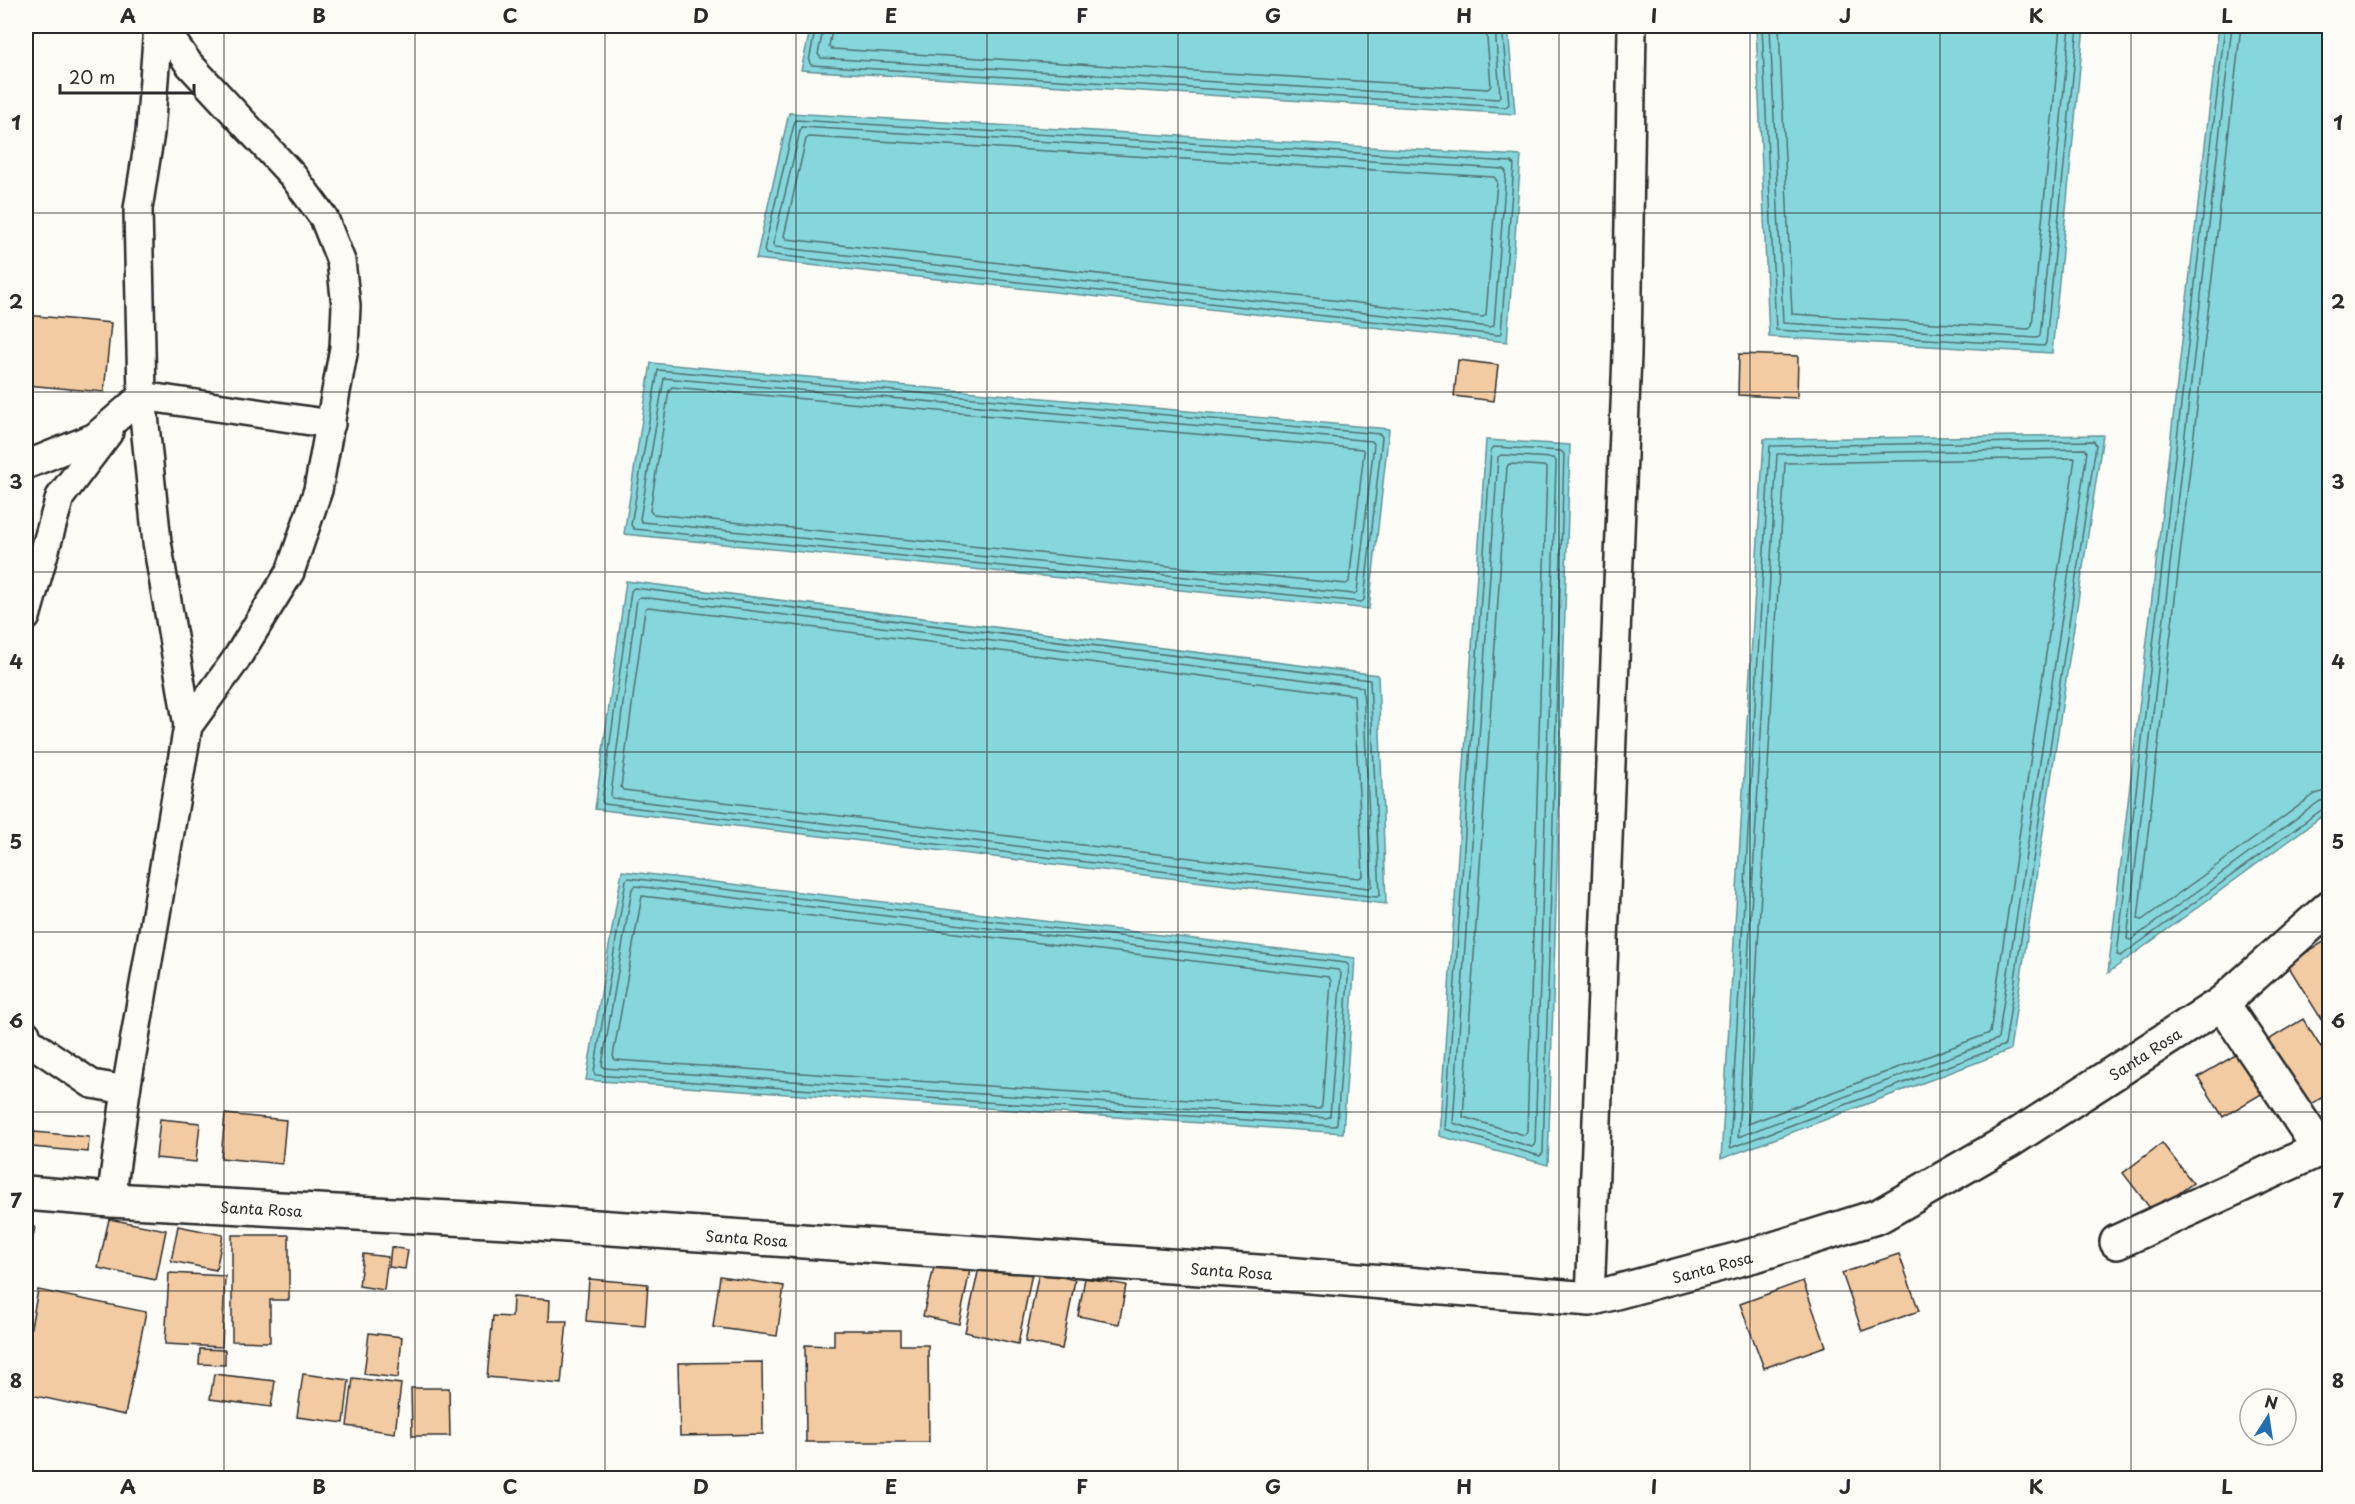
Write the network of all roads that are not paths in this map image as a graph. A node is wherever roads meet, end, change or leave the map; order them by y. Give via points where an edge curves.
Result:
1 (160, 26) edge
2 (1632, 26) edge
3 (142, 396) junction
4 (332, 424) junction
5 (26, 465) edge
6 (26, 617) edge
7 (188, 726) junction
8 (2330, 907) edge
9 (2222, 1003) junction
10 (26, 1034) edge
11 (126, 1089) junction
12 (2325, 1146) edge
13 (26, 1193) edge
14 (111, 1200) junction
15 (2117, 1242) dead end
16 (1590, 1299) junction

1 - 3 lane via 138,209
1 - 4 lane via 189,64 293,176 324,218 341,261 346,306
2 - 16 lane via 1627,354
3 - 4 lane
3 - 5 lane via 95,437
3 - 6 lane via 96,445 60,497
3 - 7 lane via 157,542
4 - 7 lane via 318,490 290,572 236,661
7 - 11 lane
8 - 9 street, Santa Rosa
9 - 12 street
9 - 16 street, Santa Rosa via 2009,1141 1878,1215 1758,1254
10 - 11 lane via 27,1040 92,1084
11 - 14 lane
12 - 15 street
13 - 14 street, Santa Rosa
14 - 16 street, Santa Rosa via 519,1221

